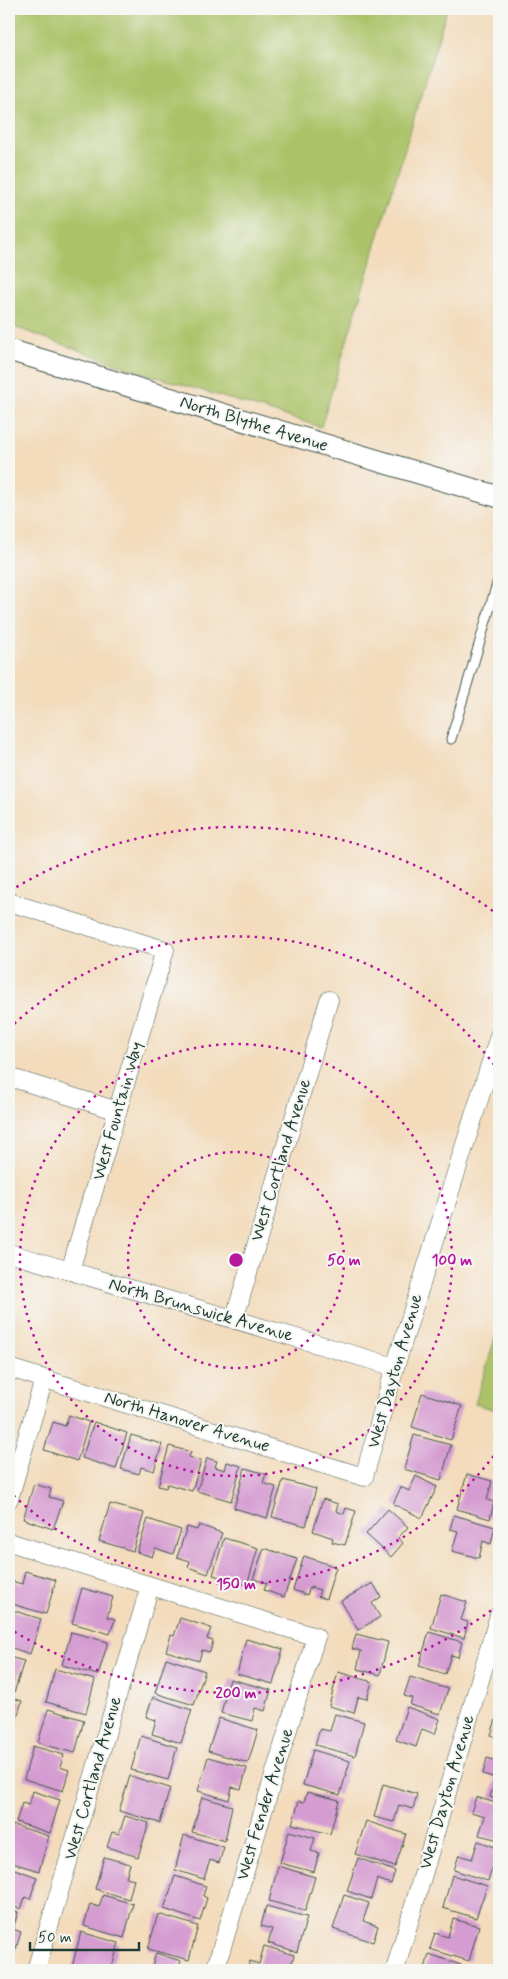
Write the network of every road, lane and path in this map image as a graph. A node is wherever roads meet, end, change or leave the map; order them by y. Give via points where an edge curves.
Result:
1 (9, 350) edge
2 (499, 497) edge
3 (499, 577) edge
4 (452, 739) dead end
5 (9, 902) edge
6 (329, 1000) dead end
7 (499, 1036) edge
8 (9, 1077) edge
9 (118, 1111) junction
10 (9, 1253) edge
11 (70, 1271) junction
12 (234, 1320) junction
13 (395, 1367) junction
14 (9, 1368) edge
15 (44, 1379) junction
16 (364, 1477) joint
17 (9, 1499) edge
18 (9, 1542) edge
19 (150, 1586) junction
20 (499, 1614) edge
21 (491, 1671) edge
22 (36, 1970) edge
23 (214, 1970) edge
24 (395, 1970) edge

1 - 2 street, North Blythe Avenue
3 - 4 lane
5 - 9 street, West Fountain Way via 164,950
6 - 12 street, West Cortland Avenue
7 - 13 street, West Dayton Avenue
8 - 9 street
9 - 11 street, West Fountain Way
10 - 11 street, North Brunswick Avenue
11 - 12 street, North Brunswick Avenue
12 - 13 street, North Brunswick Avenue
13 - 16 street, West Dayton Avenue
14 - 15 street, North Hanover Avenue
15 - 16 street, North Hanover Avenue
15 - 17 street
18 - 19 street
19 - 22 street, West Cortland Avenue
19 - 23 street, West Fender Avenue via 316,1637
20 - 21 street, West Dayton Avenue
21 - 24 street, West Dayton Avenue

